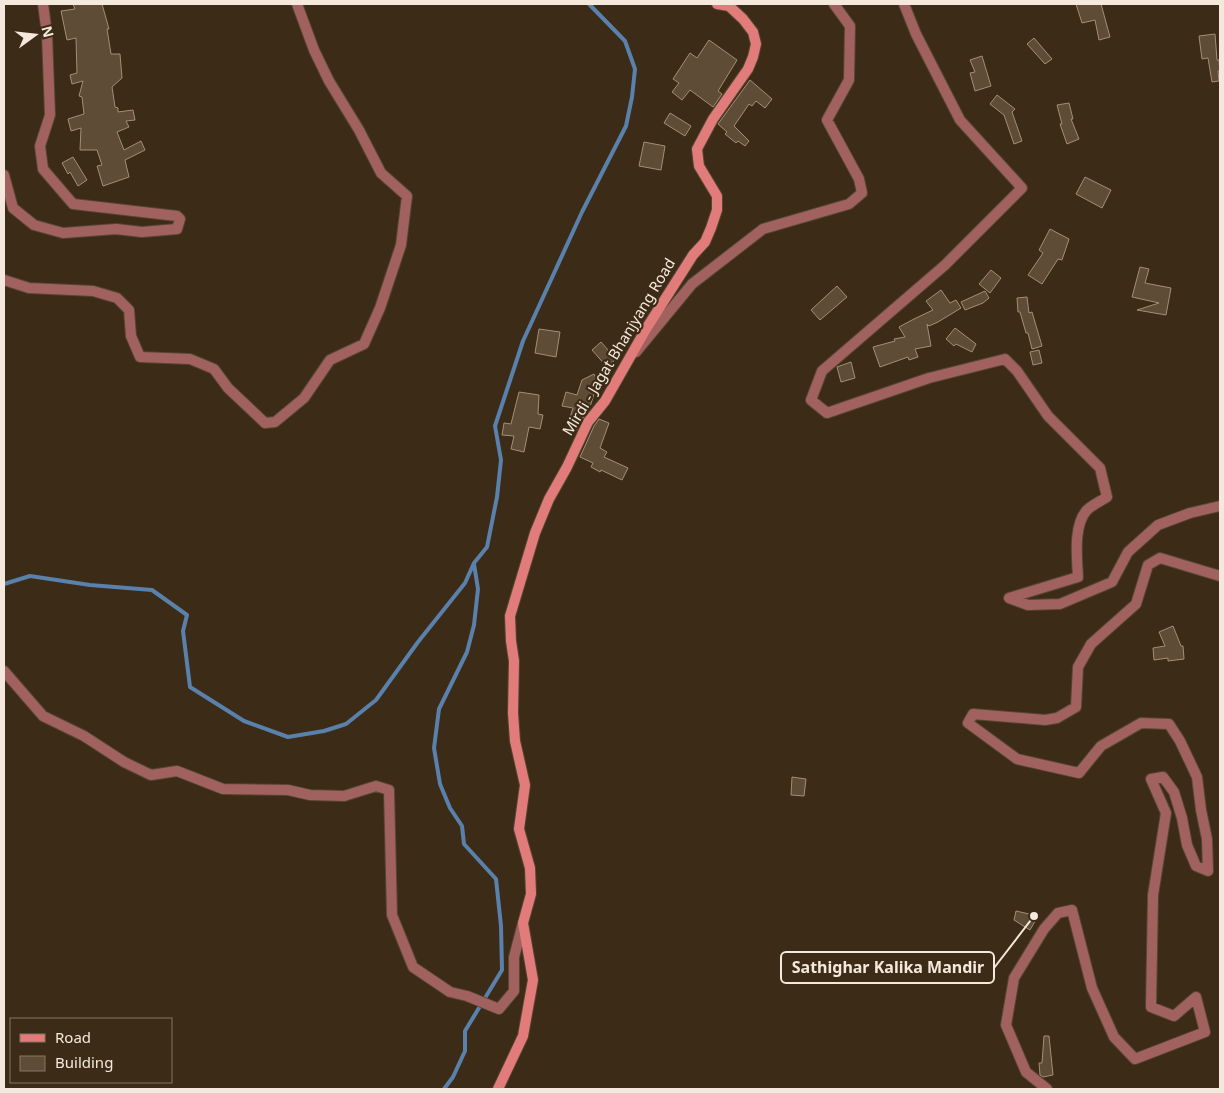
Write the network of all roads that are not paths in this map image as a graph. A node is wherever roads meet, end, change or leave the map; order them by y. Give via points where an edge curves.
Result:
1 (43, 4) edge
2 (298, 4) edge
3 (717, 4) edge
4 (834, 4) edge
5 (904, 4) edge
6 (4, 175) edge
7 (4, 280) edge
8 (624, 366) junction
9 (1220, 506) edge
10 (1220, 576) edge
11 (4, 671) edge
12 (523, 923) junction
13 (498, 1089) edge
14 (1047, 1089) edge

1 - 6 street via 50,116 40,146 43,169 74,204 177,216 180,219 177,229 64,233 34,225 13,208
2 - 7 street via 314,50 381,174 407,196 401,245 364,344 330,360 304,398 275,422 265,424 228,388 214,369 190,359 140,357 131,336 129,310 117,298 93,291 29,288
3 - 8 street, Mirdi - Jagat Bhanjyang Road via 729,6 743,19 753,32 756,44 748,69 697,148 699,166 717,196 717,210 705,242 693,255
4 - 8 street via 850,26 849,80 827,120 858,179 862,194 849,204 764,229 692,284
5 - 9 street via 960,120 1022,188 945,265 822,372 811,400 827,413 929,378 1004,359 1017,370 1048,416 1100,468 1107,497 1086,510 1080,526 1076,540 1078,577 1009,598 1028,606 1060,604 1112,582 1128,552 1158,525
8 - 12 street, Mirdi - Jagat Bhanjyang Road via 605,401 588,422 549,499 532,542 510,616 515,741 525,785 519,830 530,868 532,894
10 - 14 street via 1160,558 1148,565 1136,604 1091,644 1078,667 1076,707 1045,720 973,714 968,723 1017,759 1079,773 1101,746 1133,728 1141,724 1168,724 1180,740 1197,777 1207,839 1208,871 1196,866 1187,845 1174,792 1163,777 1151,779 1166,814 1153,895 1151,1006 1174,1016 1196,997 1204,1032 1135,1059 1114,1037 1092,988 1072,910 1058,912 1014,978 1006,1025 1026,1072
11 - 12 street via 43,716 151,775 177,771 223,789 288,790 310,795 344,796 376,786 390,790 392,915 413,967 450,992 499,1009 514,991 514,957
12 - 13 street, Mirdi - Jagat Bhanjyang Road via 533,980 523,1036

